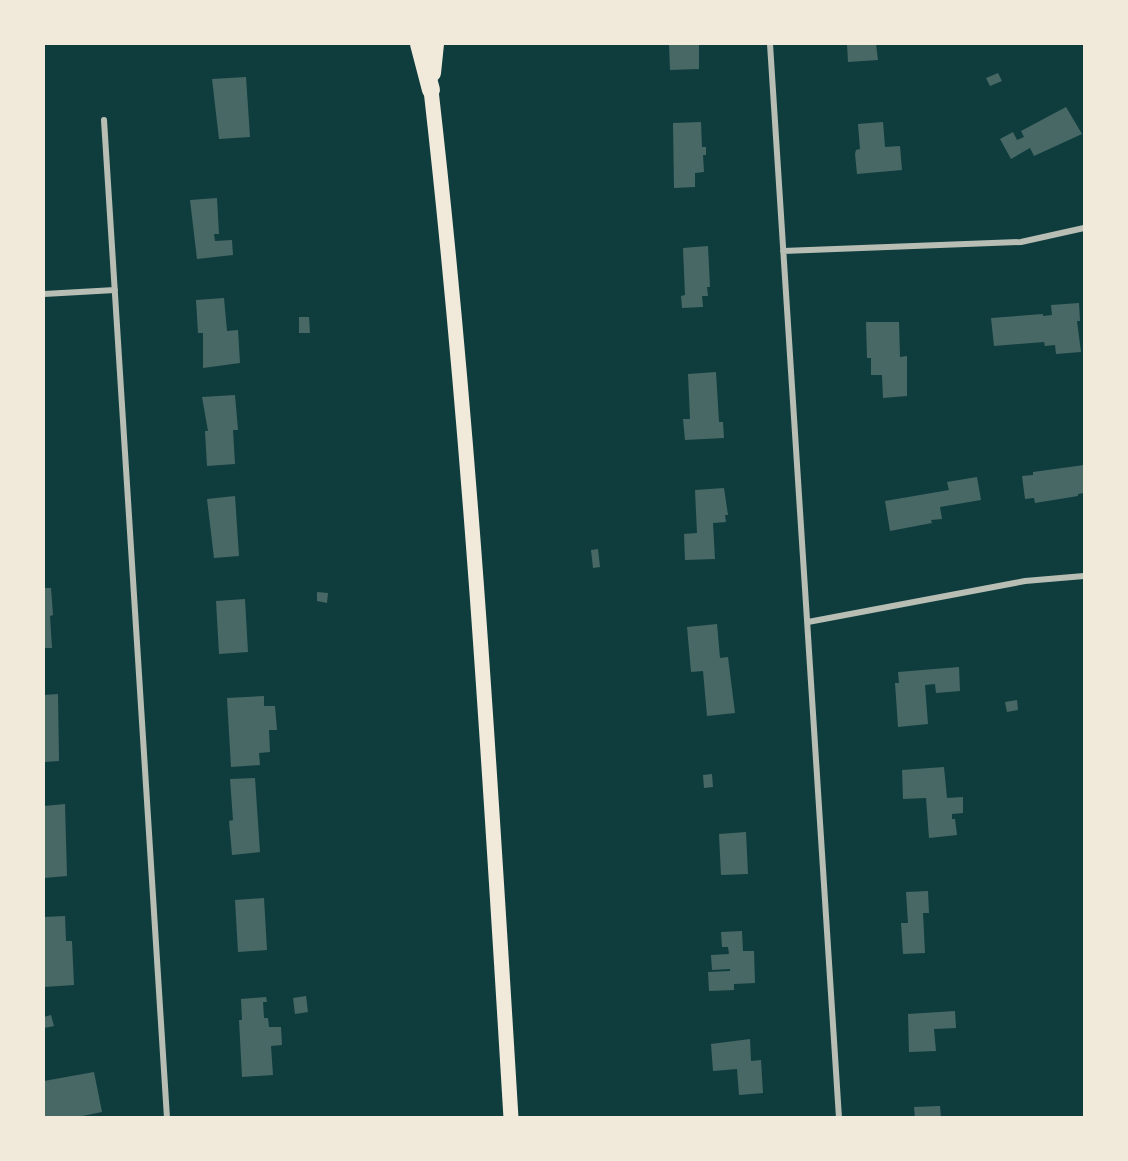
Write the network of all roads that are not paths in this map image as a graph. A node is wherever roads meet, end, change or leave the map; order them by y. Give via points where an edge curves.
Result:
1 (419, 44) edge
2 (435, 44) edge
3 (770, 44) edge
4 (431, 90) junction
5 (104, 120) dead end
6 (1084, 228) edge
7 (783, 251) junction
8 (115, 290) junction
9 (44, 294) edge
10 (1084, 576) edge
11 (808, 622) junction
12 (167, 1118) edge
13 (511, 1118) edge
14 (839, 1118) edge

1 - 4 highway
2 - 4 highway
3 - 7 street
4 - 13 main road via 476,558
5 - 8 street
6 - 7 street via 1021,242
7 - 11 street
8 - 9 street
8 - 12 street
10 - 11 street via 1025,581
11 - 14 street

